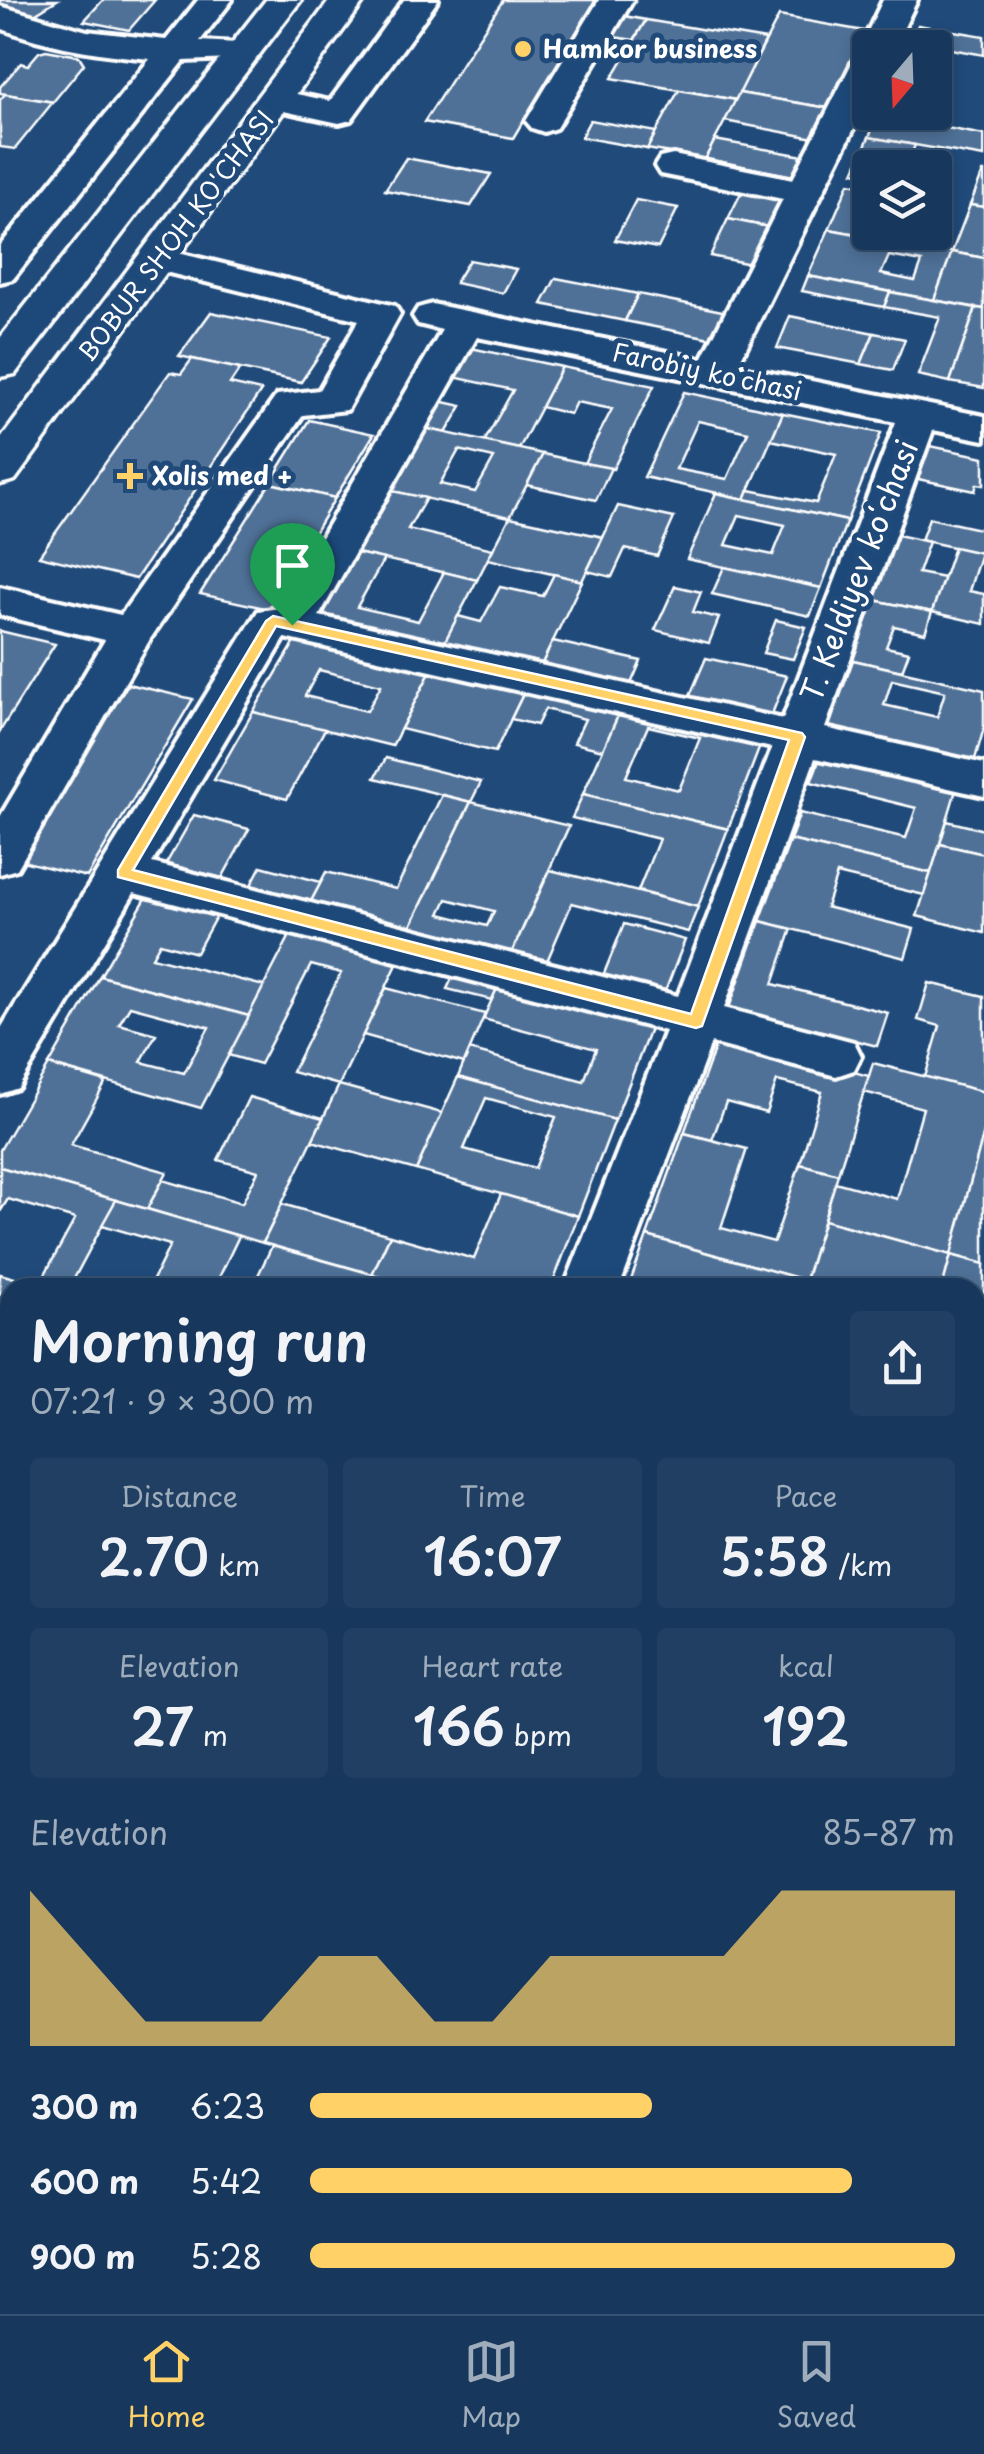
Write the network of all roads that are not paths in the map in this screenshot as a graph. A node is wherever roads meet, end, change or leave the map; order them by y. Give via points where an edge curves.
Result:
1 (215, 0) edge
2 (284, 0) edge
3 (348, 0) edge
4 (421, 0) edge
5 (616, 0) edge
6 (900, 0) edge
7 (0, 16) edge
8 (885, 30) edge
9 (243, 51) junction
10 (172, 54) junction
11 (852, 97) edge
12 (277, 100) junction
13 (544, 121) dead end
14 (674, 166) dead end
15 (805, 192) junction
16 (158, 260) junction
17 (0, 271) edge
18 (4, 354) edge
19 (79, 365) junction
20 (714, 373) junction
21 (919, 415) junction
22 (984, 428) edge
23 (0, 470) edge
24 (0, 602) edge
25 (292, 625) junction
26 (132, 632) junction
27 (798, 737) junction
28 (984, 780) edge
29 (0, 857) edge
30 (124, 874) junction
31 (696, 1022) junction
32 (836, 1056) dead end
33 (0, 1074) edge
34 (594, 1278) edge

1 - 10 street
2 - 9 main road, BOBUR SHOH KO'CHASI
3 - 12 main road, BOBUR SHOH KO'CHASI
4 - 12 street via 340,113
5 - 13 street
6 - 8 street
7 - 10 street via 26,28
9 - 10 street
9 - 18 main road, BOBUR SHOH KO'CHASI
10 - 17 street
11 - 15 street
12 - 16 main road, BOBUR SHOH KO'CHASI
14 - 15 street
15 - 20 street
16 - 19 main road, BOBUR SHOH KO'CHASI
16 - 26 street via 381,314 332,401 291,404
18 - 19 main road
19 - 23 main road, BOBUR SHOH KO'CHASI
20 - 21 street, Farobiy koʻchasi
20 - 25 street, Farobiy koʻchasi via 448,319
21 - 22 street, Farobiy koʻchasi
21 - 27 street, T. Keldiyev koʻchasi
24 - 26 street
25 - 27 street
25 - 30 street via 273,621
26 - 29 street
27 - 28 street
27 - 31 street, T. Keldiyev koʻchasi
30 - 31 street
30 - 33 street
31 - 32 street
31 - 34 street, T. Keldiyev koʻchasi

